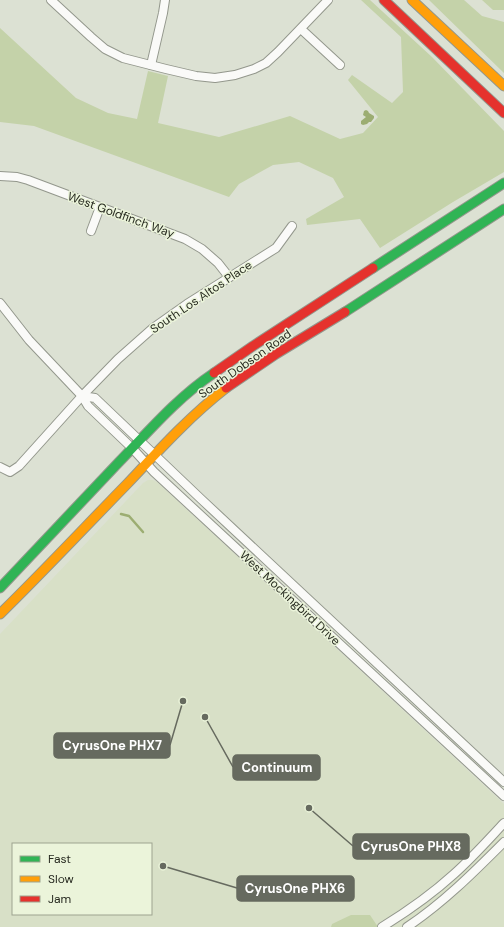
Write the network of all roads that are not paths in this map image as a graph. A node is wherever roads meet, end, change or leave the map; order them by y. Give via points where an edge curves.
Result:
1 (51, 0) edge
2 (165, 0) edge
3 (328, 0) edge
4 (384, 0) edge
5 (412, 0) edge
6 (301, 29) junction
7 (151, 65) junction
8 (340, 65) dead end
9 (504, 86) edge
10 (504, 112) edge
11 (0, 176) edge
12 (504, 183) edge
13 (100, 207) junction
14 (504, 209) edge
15 (292, 226) dead end
16 (91, 231) dead end
17 (229, 277) junction
18 (0, 303) edge
19 (82, 396) junction
20 (140, 440) junction
21 (132, 448) junction
22 (154, 454) junction
23 (146, 463) junction
24 (0, 467) edge
25 (0, 588) edge
26 (0, 614) edge
27 (360, 647) junction
28 (352, 655) junction
29 (504, 782) edge
30 (504, 796) edge
31 (504, 823) edge
32 (504, 842) edge
33 (382, 927) edge
34 (407, 927) edge

1 - 7 street via 105,49 123,58
2 - 7 street
3 - 6 street
4 - 10 main road
5 - 9 main road
6 - 7 street via 266,63 235,75 215,78 196,76
6 - 8 street
11 - 13 street, West Goldfinch Way via 28,180
12 - 20 main road, South Dobson Road via 219,369 188,393
13 - 16 street
13 - 17 street, West Goldfinch Way via 185,239 202,249
14 - 22 main road, South Dobson Road via 231,385 196,413
15 - 17 street, South Los Altos Place via 276,248
17 - 19 street, South Los Altos Place via 153,328 118,358
18 - 19 street, West Mockingbird Drive via 29,340
19 - 20 street, West Mockingbird Drive via 95,398
19 - 21 street, West Mockingbird Drive via 88,406
19 - 24 street, South Los Altos Place via 19,466 10,472
20 - 21 main road, South Dobson Road
20 - 22 street, West Mockingbird Drive
21 - 23 street, West Mockingbird Drive
21 - 25 main road, South Dobson Road
22 - 23 main road, South Dobson Road
22 - 27 street, West Mockingbird Drive
23 - 26 main road, South Dobson Road
23 - 28 street, West Mockingbird Drive
27 - 28 street
27 - 29 street, West Mockingbird Drive
28 - 30 street, West Mockingbird Drive
31 - 33 street via 433,892
32 - 34 street via 446,897

